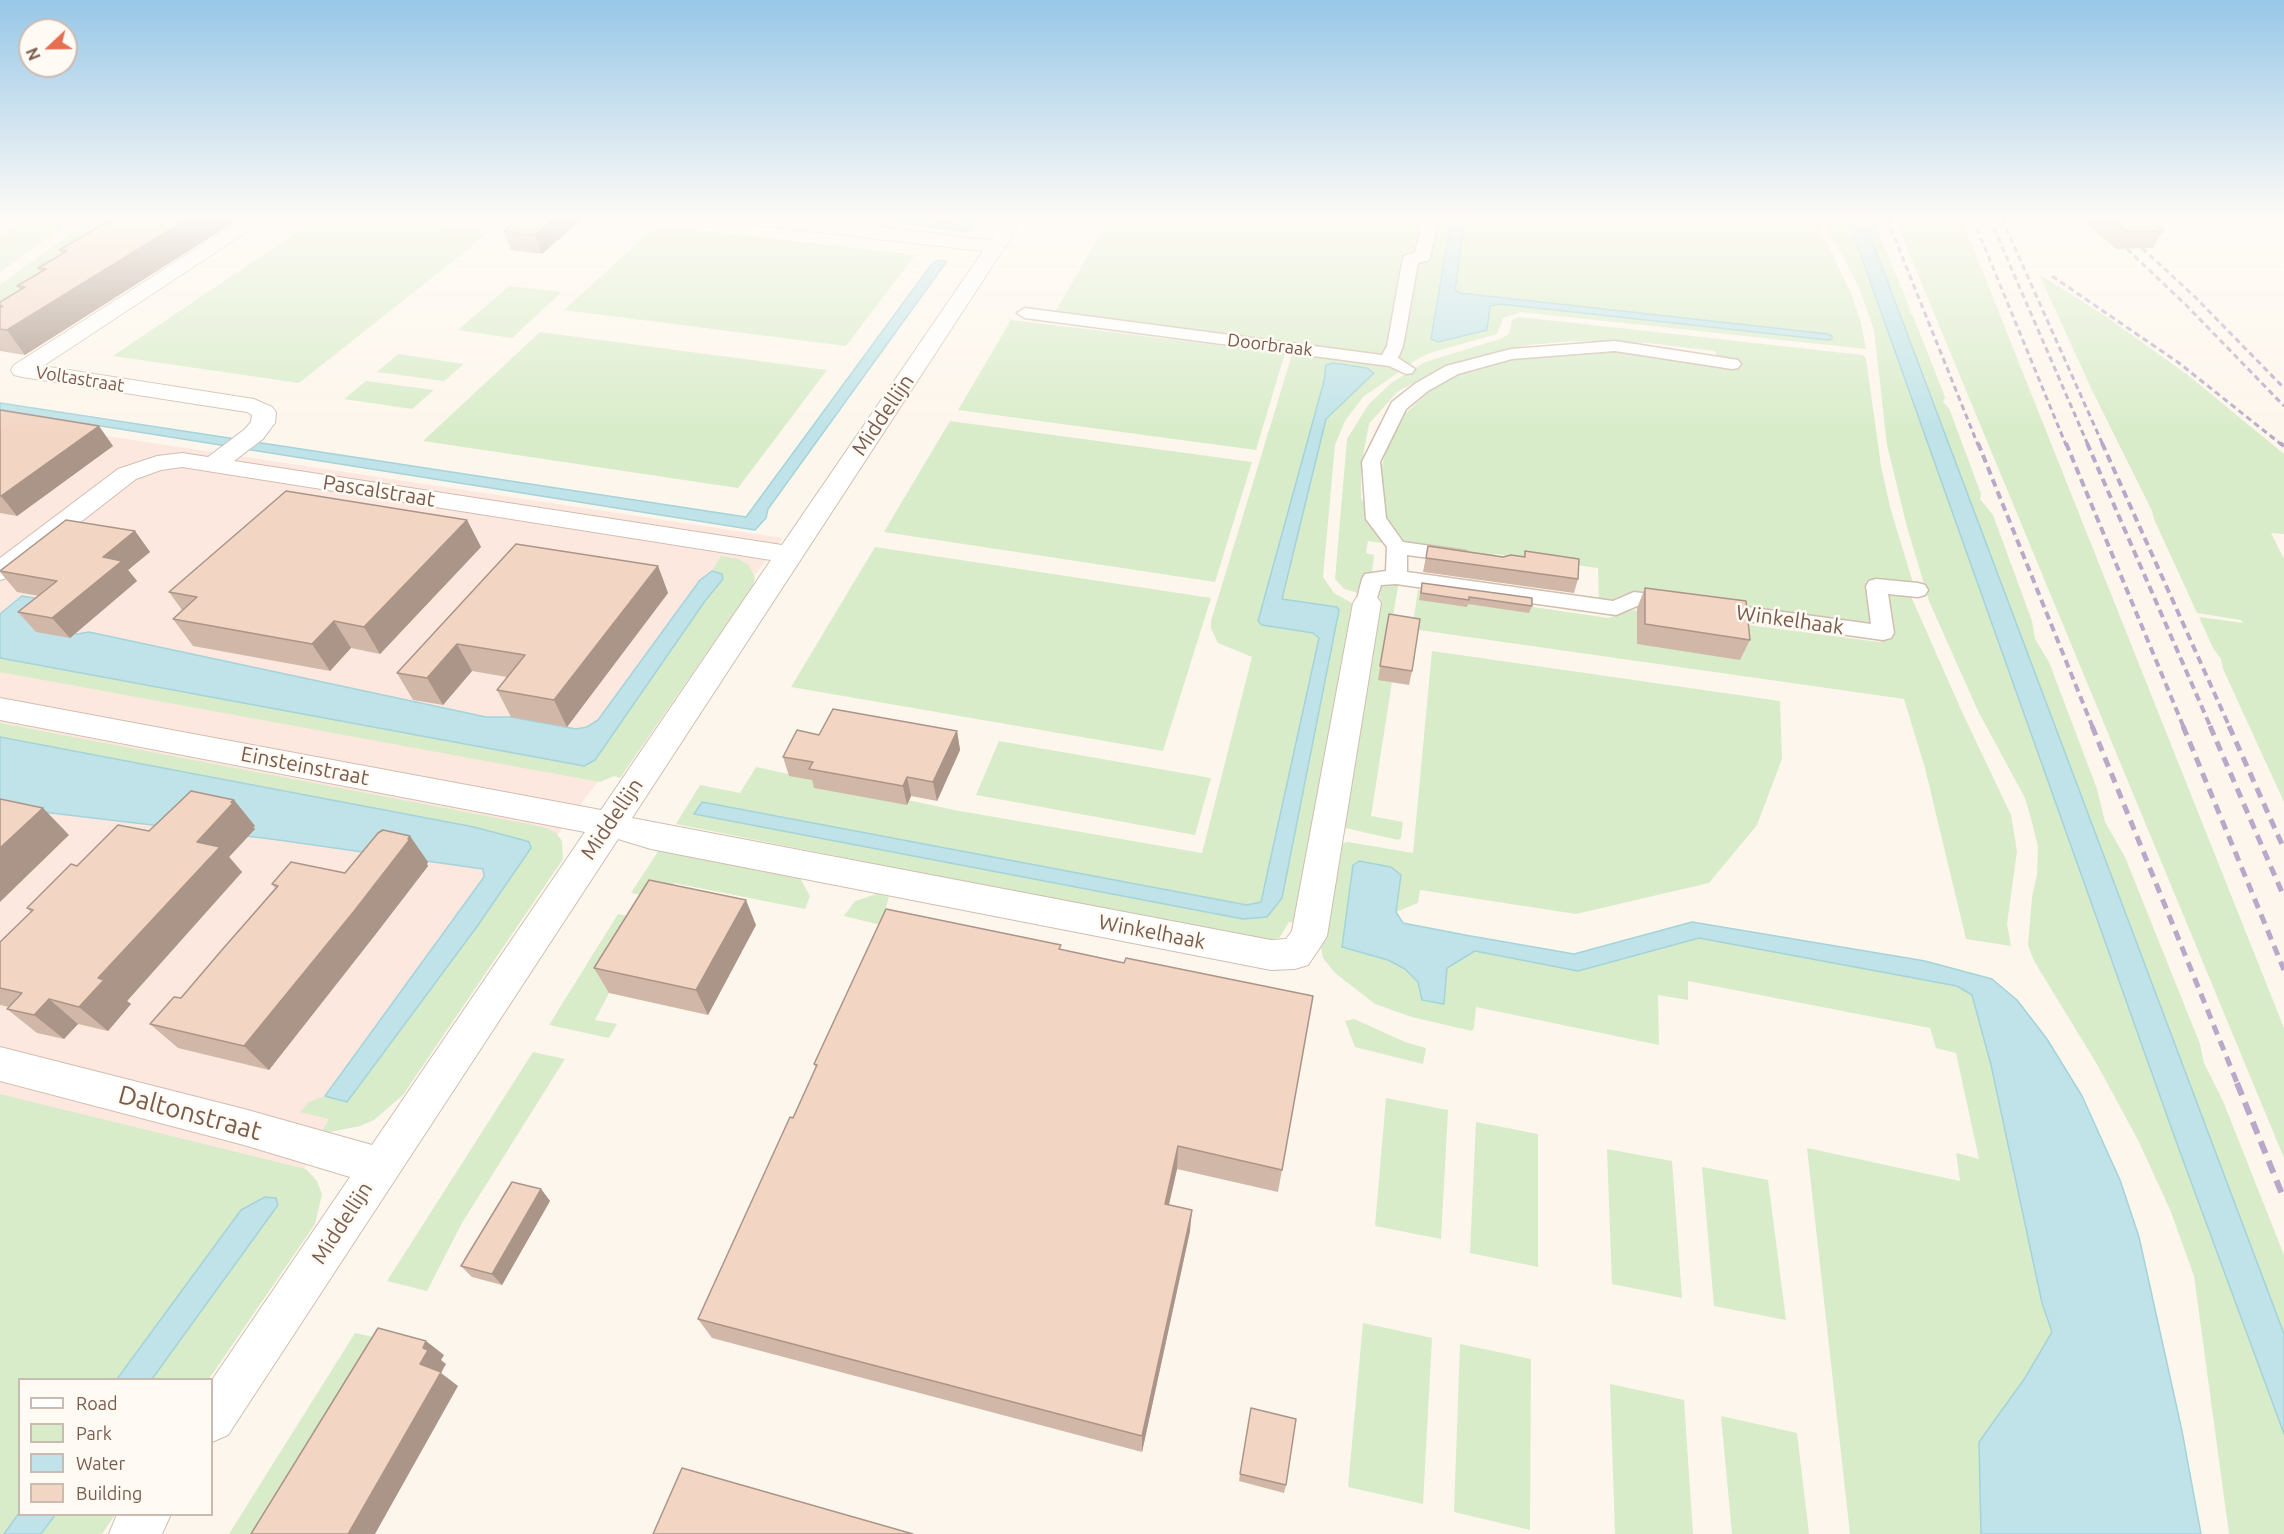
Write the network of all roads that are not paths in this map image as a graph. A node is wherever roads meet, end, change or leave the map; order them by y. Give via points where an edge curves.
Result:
1 (146, 291) edge
2 (965, 291) edge
3 (1405, 291) edge
4 (1025, 313) dead end
5 (1388, 361) junction
6 (1732, 363) dead end
7 (1406, 369) dead end
8 (212, 465) junction
9 (1397, 547) junction
10 (790, 555) junction
11 (1477, 559) edge
12 (0, 571) edge
13 (1396, 577) junction
14 (1918, 590) dead end
15 (1367, 603) joint
16 (0, 709) edge
17 (609, 824) junction
18 (0, 1064) edge
19 (379, 1166) junction
20 (213, 1417) edge
21 (146, 1516) edge
22 (133, 1534) edge

1 - 8 street, Voltastraat via 22,370 254,406 264,412 263,423 254,434
2 - 10 street, Middellijn
3 - 5 street via 1395,346
4 - 5 street, Doorbraak
5 - 7 street, Doorbraak
6 - 9 street via 1616,346 1511,354 1452,370 1398,406 1371,462 1376,519
8 - 10 street, Pascalstraat
8 - 12 street, Pascalstraat via 166,461 127,474
9 - 11 street
9 - 13 street
10 - 17 street, Middellijn
13 - 14 street, Winkelhaak via 1616,608 1634,599 1883,633 1876,586
13 - 15 street, Winkelhaak via 1372,579
15 - 17 street, Winkelhaak via 1309,936 1295,954 1271,955 651,836
16 - 17 street, Einsteinstraat
17 - 19 street, Middellijn
18 - 19 street, Daltonstraat
19 - 20 street, Middellijn
21 - 22 street

